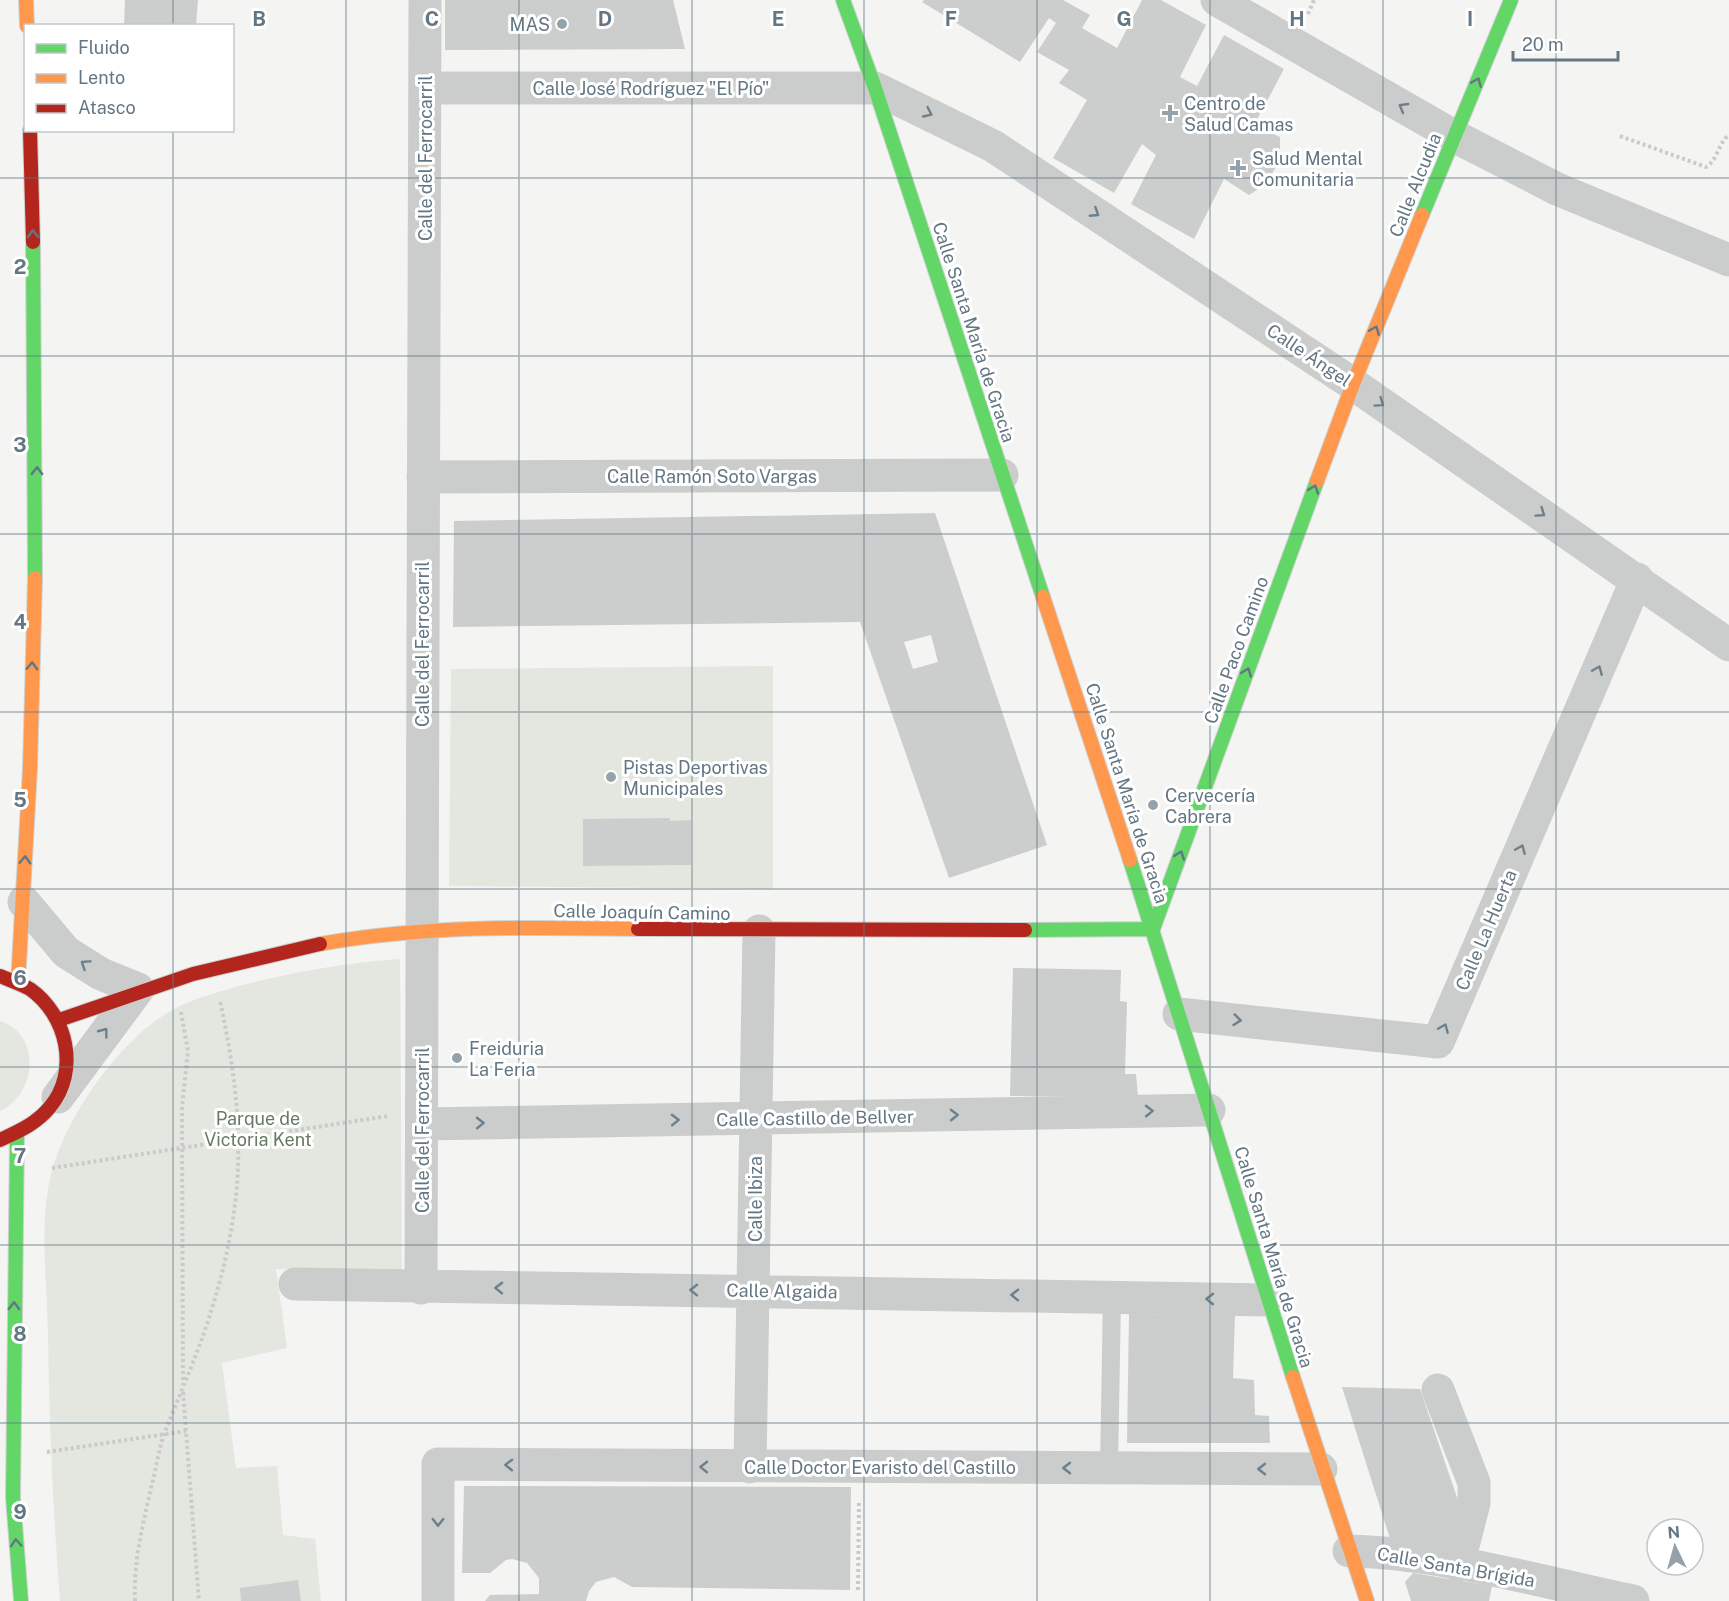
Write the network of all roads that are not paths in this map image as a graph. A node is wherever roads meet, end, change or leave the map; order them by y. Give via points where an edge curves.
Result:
1 (26, 0) edge
2 (425, 0) edge
3 (843, 0) edge
4 (1217, 0) edge
5 (1511, 0) edge
6 (27, 24) edge
7 (426, 88) junction
8 (875, 88) junction
9 (30, 132) edge
10 (1454, 136) junction
11 (1729, 260) edge
12 (1353, 384) junction
13 (1002, 475) junction
14 (423, 477) junction
15 (1637, 579) junction
16 (1729, 645) edge
17 (24, 902) junction
18 (1153, 929) junction
19 (423, 931) junction
20 (759, 931) junction
21 (0, 976) edge
22 (18, 982) junction
23 (138, 989) junction
24 (1179, 1014) junction
25 (59, 1020) junction
26 (58, 1097) junction
27 (1209, 1110) junction
28 (422, 1118) junction
29 (755, 1119) junction
30 (17, 1135) junction
31 (0, 1140) edge
32 (295, 1284) dead end
33 (421, 1288) junction
34 (755, 1291) junction
35 (1112, 1297) junction
36 (1268, 1300) junction
37 (1438, 1390) dead end
38 (750, 1467) junction
39 (1109, 1468) junction
40 (1321, 1469) junction
41 (1349, 1551) junction
42 (1458, 1565) junction
43 (21, 1601) edge
44 (438, 1601) edge
45 (1367, 1601) edge
46 (1633, 1601) edge

1 - 6 street
2 - 7 street, Calle del Ferrocarril
3 - 8 street, Calle Santa María de Gracia
10 -> 4 street
10 -> 5 street, Calle Alcudia
7 - 8 street, Calle José Rodríguez "El Pío"
7 - 14 street, Calle del Ferrocarril
8 -> 12 street, Calle Ángel via 993,146
8 - 13 street, Calle Santa María de Gracia
17 -> 9 street via 37,465
10 - 11 street via 1557,189
12 -> 10 street, Calle Alcudia
12 -> 15 street, Calle Ángel
18 -> 12 street, Calle Paco Camino
13 - 14 street, Calle Ramón Soto Vargas
13 - 18 street, Calle Santa María de Gracia
14 - 19 street, Calle del Ferrocarril
15 - 16 street, Calle Ángel
24 -> 15 street, Calle La Huerta via 1438,1042
17 - 22 street
23 -> 17 street via 101,974 66,952
18 - 20 street, Calle Joaquín Camino
18 - 24 street, Calle Santa María de Gracia
19 - 20 street, Calle Joaquín Camino
19 - 23 street, Calle Joaquín Camino via 308,946 211,967
19 - 28 street, Calle del Ferrocarril
20 - 29 street, Calle Ibiza
21 - 22 street
22 - 25 street via 48,1004
23 - 25 street, Calle Joaquín Camino
26 -> 23 street
24 - 27 street, Calle Santa María de Gracia
25 - 26 street via 68,1059
26 - 30 street via 34,1126
29 -> 27 street, Calle Castillo de Bellver
27 - 36 street, Calle Santa María de Gracia
28 -> 29 street, Calle Castillo de Bellver
28 - 33 street, Calle del Ferrocarril
29 - 34 street, Calle Ibiza
30 - 31 street
43 -> 30 street via 13,1498
32 - 33 street, Calle Algaida
34 -> 33 street, Calle Algaida
35 -> 34 street, Calle Algaida
34 - 38 street, Calle Ibiza
36 -> 35 street, Calle Algaida
35 - 39 lane
36 - 40 street, Calle Santa María de Gracia
37 - 42 street via 1474,1483 1474,1503
39 -> 38 street, Calle Doctor Evaristo del Castillo
38 -> 44 street, Calle Doctor Evaristo del Castillo via 438,1464
40 -> 39 street, Calle Doctor Evaristo del Castillo
40 - 41 street, Calle Santa María de Gracia
41 - 42 street, Calle Santa Brígida via 1381,1551
41 - 45 street, Calle Santa María de Gracia
42 - 46 street, Calle Santa Brígida

